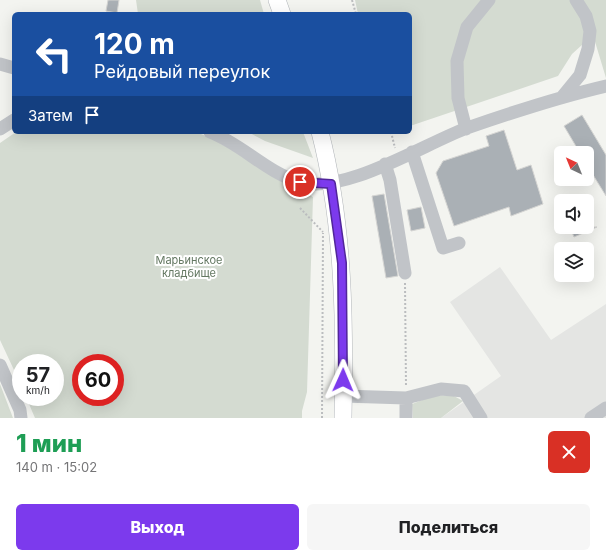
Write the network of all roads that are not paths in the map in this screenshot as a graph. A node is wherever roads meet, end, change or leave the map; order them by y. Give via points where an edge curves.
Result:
1 (276, 0) edge
2 (489, 0) edge
3 (576, 0) edge
4 (281, 12) edge
5 (0, 64) edge
6 (12, 67) edge
7 (606, 86) edge
8 (562, 97) junction
9 (12, 121) edge
10 (0, 129) edge
11 (466, 129) junction
12 (215, 134) edge
13 (320, 134) edge
14 (412, 152) junction
15 (385, 164) junction
16 (331, 184) junction
17 (459, 243) dead end
18 (405, 273) road end
19 (0, 365) edge
20 (343, 396) junction
21 (406, 398) junction
22 (606, 408) edge
23 (21, 418) edge
24 (343, 418) edge
25 (406, 418) edge
26 (481, 418) edge
27 (591, 418) edge

1 - 4 main road
2 - 11 street via 466,27 457,61 458,98
3 - 8 street via 586,16 590,31 588,50 580,76
5 - 6 street
7 - 8 street
8 - 11 street
9 - 10 street
11 - 14 street
12 - 16 street via 300,182
13 - 16 main road
14 - 15 street
14 - 17 street via 443,248
15 - 16 street
15 - 18 street via 390,180
16 - 20 main road via 342,278
19 - 23 street
20 - 21 street
20 - 24 main road
21 - 25 street
21 - 26 street via 441,389 464,391
22 - 27 street

